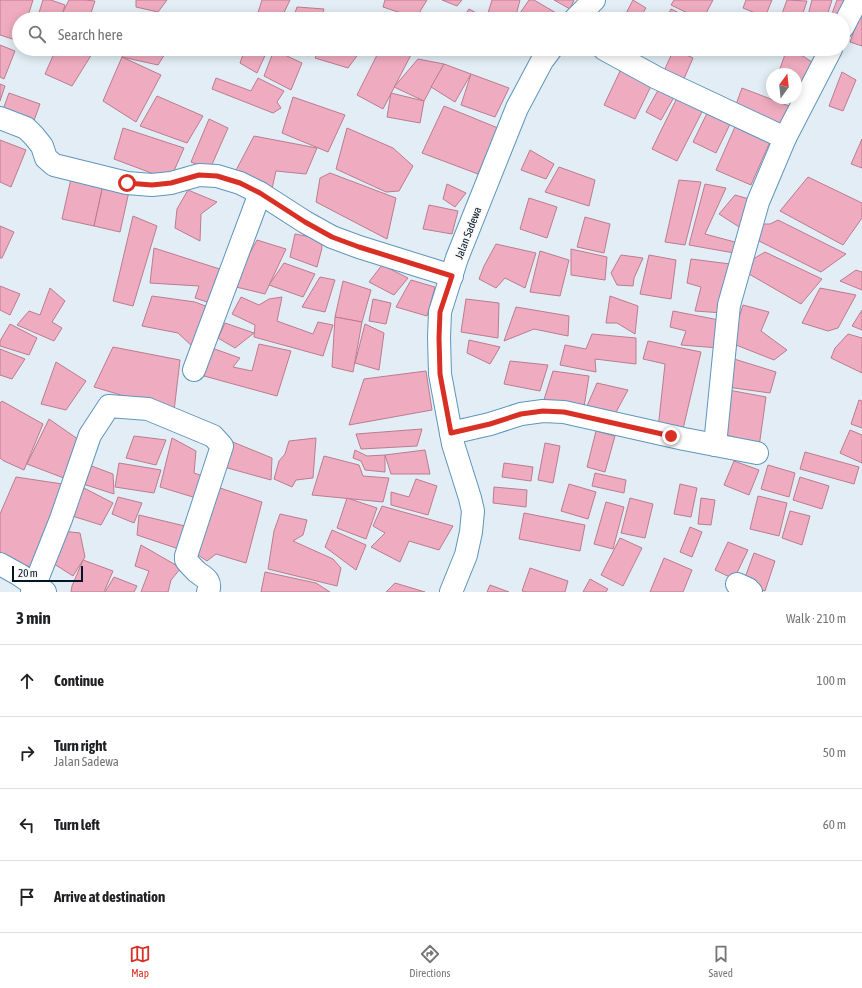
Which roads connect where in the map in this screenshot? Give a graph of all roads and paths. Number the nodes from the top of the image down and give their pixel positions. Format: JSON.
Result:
{"nodes":[{"id":1,"x":594,"y":0,"type":"edge"},
{"id":2,"x":857,"y":0,"type":"edge"},
{"id":3,"x":582,"y":12,"type":"edge"},
{"id":4,"x":850,"y":14,"type":"edge"},
{"id":5,"x":546,"y":56,"type":"edge"},
{"id":6,"x":617,"y":56,"type":"edge"},
{"id":7,"x":827,"y":56,"type":"edge"},
{"id":8,"x":0,"y":118,"type":"edge"},
{"id":9,"x":785,"y":138,"type":"junction"},
{"id":10,"x":260,"y":193,"type":"junction"},
{"id":11,"x":452,"y":276,"type":"junction"},
{"id":12,"x":194,"y":370,"type":"dead end"},
{"id":13,"x":471,"y":428,"type":"junction"},
{"id":14,"x":716,"y":445,"type":"junction"},
{"id":15,"x":757,"y":453,"type":"dead end"},
{"id":16,"x":0,"y":564,"type":"edge"},
{"id":17,"x":37,"y":590,"type":"edge"},
{"id":18,"x":208,"y":592,"type":"edge"},
{"id":19,"x":451,"y":592,"type":"edge"}],
"edges":[{"from":1,"to":3,"type":"street"},
{"from":2,"to":4,"type":"street"},
{"from":5,"to":11,"type":"street","name":"Jalan Sadewa"},
{"from":6,"to":9,"type":"street"},
{"from":7,"to":9,"type":"street"},
{"from":8,"to":10,"type":"street"},
{"from":9,"to":14,"type":"street"},
{"from":10,"to":11,"type":"street"},
{"from":10,"to":12,"type":"street"},
{"from":11,"to":13,"type":"street","name":"Jalan Sadewa"},
{"from":13,"to":14,"type":"street"},
{"from":13,"to":19,"type":"street","name":"Jalan Sadewa"},
{"from":14,"to":15,"type":"street"},
{"from":16,"to":17,"type":"street"},
{"from":17,"to":18,"type":"street"}]}
